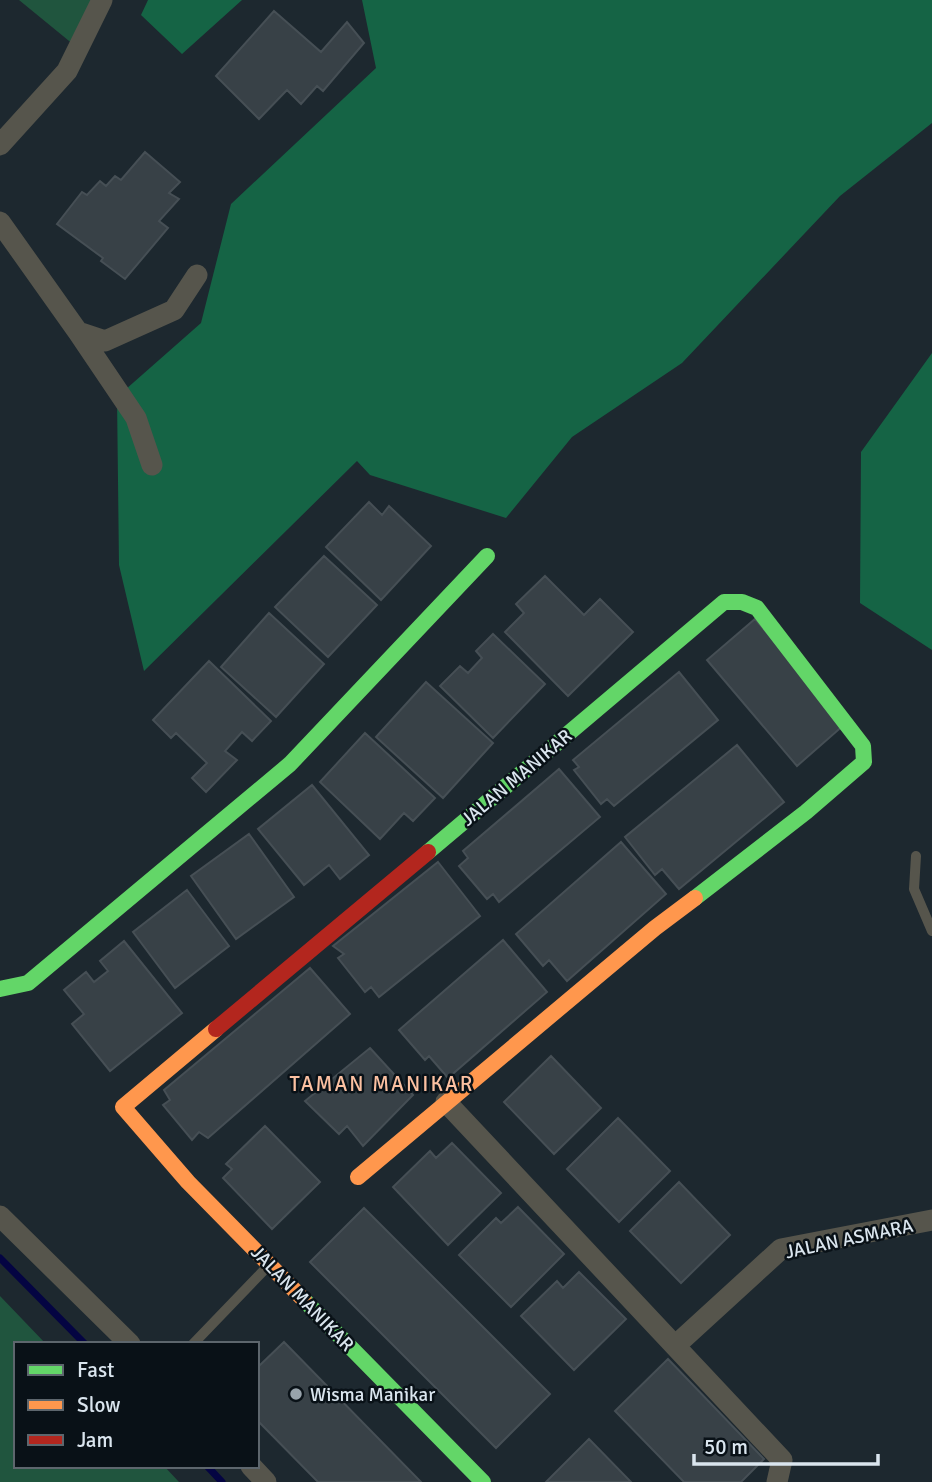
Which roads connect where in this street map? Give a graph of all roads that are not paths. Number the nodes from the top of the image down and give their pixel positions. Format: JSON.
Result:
{"nodes":[{"id":1,"x":102,"y":0,"type":"edge"},
{"id":2,"x":0,"y":145,"type":"edge"},
{"id":3,"x":0,"y":222,"type":"edge"},
{"id":4,"x":197,"y":275,"type":"dead end"},
{"id":5,"x":78,"y":332,"type":"junction"},
{"id":6,"x":152,"y":465,"type":"dead end"},
{"id":7,"x":486,"y":556,"type":"dead end"},
{"id":8,"x":916,"y":856,"type":"dead end"},
{"id":9,"x":932,"y":930,"type":"edge"},
{"id":10,"x":0,"y":989,"type":"edge"},
{"id":11,"x":446,"y":1102,"type":"junction"},
{"id":12,"x":358,"y":1177,"type":"dead end"},
{"id":13,"x":0,"y":1216,"type":"edge"},
{"id":14,"x":932,"y":1220,"type":"edge"},
{"id":15,"x":270,"y":1264,"type":"junction"},
{"id":16,"x":201,"y":1341,"type":"edge"},
{"id":17,"x":128,"y":1342,"type":"edge"},
{"id":18,"x":676,"y":1345,"type":"junction"},
{"id":19,"x":253,"y":1468,"type":"edge"},
{"id":20,"x":266,"y":1482,"type":"edge"},
{"id":21,"x":483,"y":1482,"type":"edge"},
{"id":22,"x":777,"y":1482,"type":"edge"}],
"edges":[{"from":1,"to":2,"type":"street"},
{"from":3,"to":5,"type":"street"},
{"from":4,"to":5,"type":"street"},
{"from":5,"to":6,"type":"street"},
{"from":7,"to":10,"type":"street"},
{"from":8,"to":9,"type":"lane"},
{"from":11,"to":12,"type":"street","name":"JALAN MANIKAR"},
{"from":11,"to":15,"type":"street","name":"JALAN MANIKAR"},
{"from":11,"to":18,"type":"street"},
{"from":13,"to":17,"type":"street"},
{"from":14,"to":18,"type":"street","name":"JALAN ASMARA"},
{"from":15,"to":16,"type":"lane"},
{"from":15,"to":21,"type":"street","name":"JALAN MANIKAR"},
{"from":18,"to":22,"type":"street"},
{"from":19,"to":20,"type":"street"}]}
